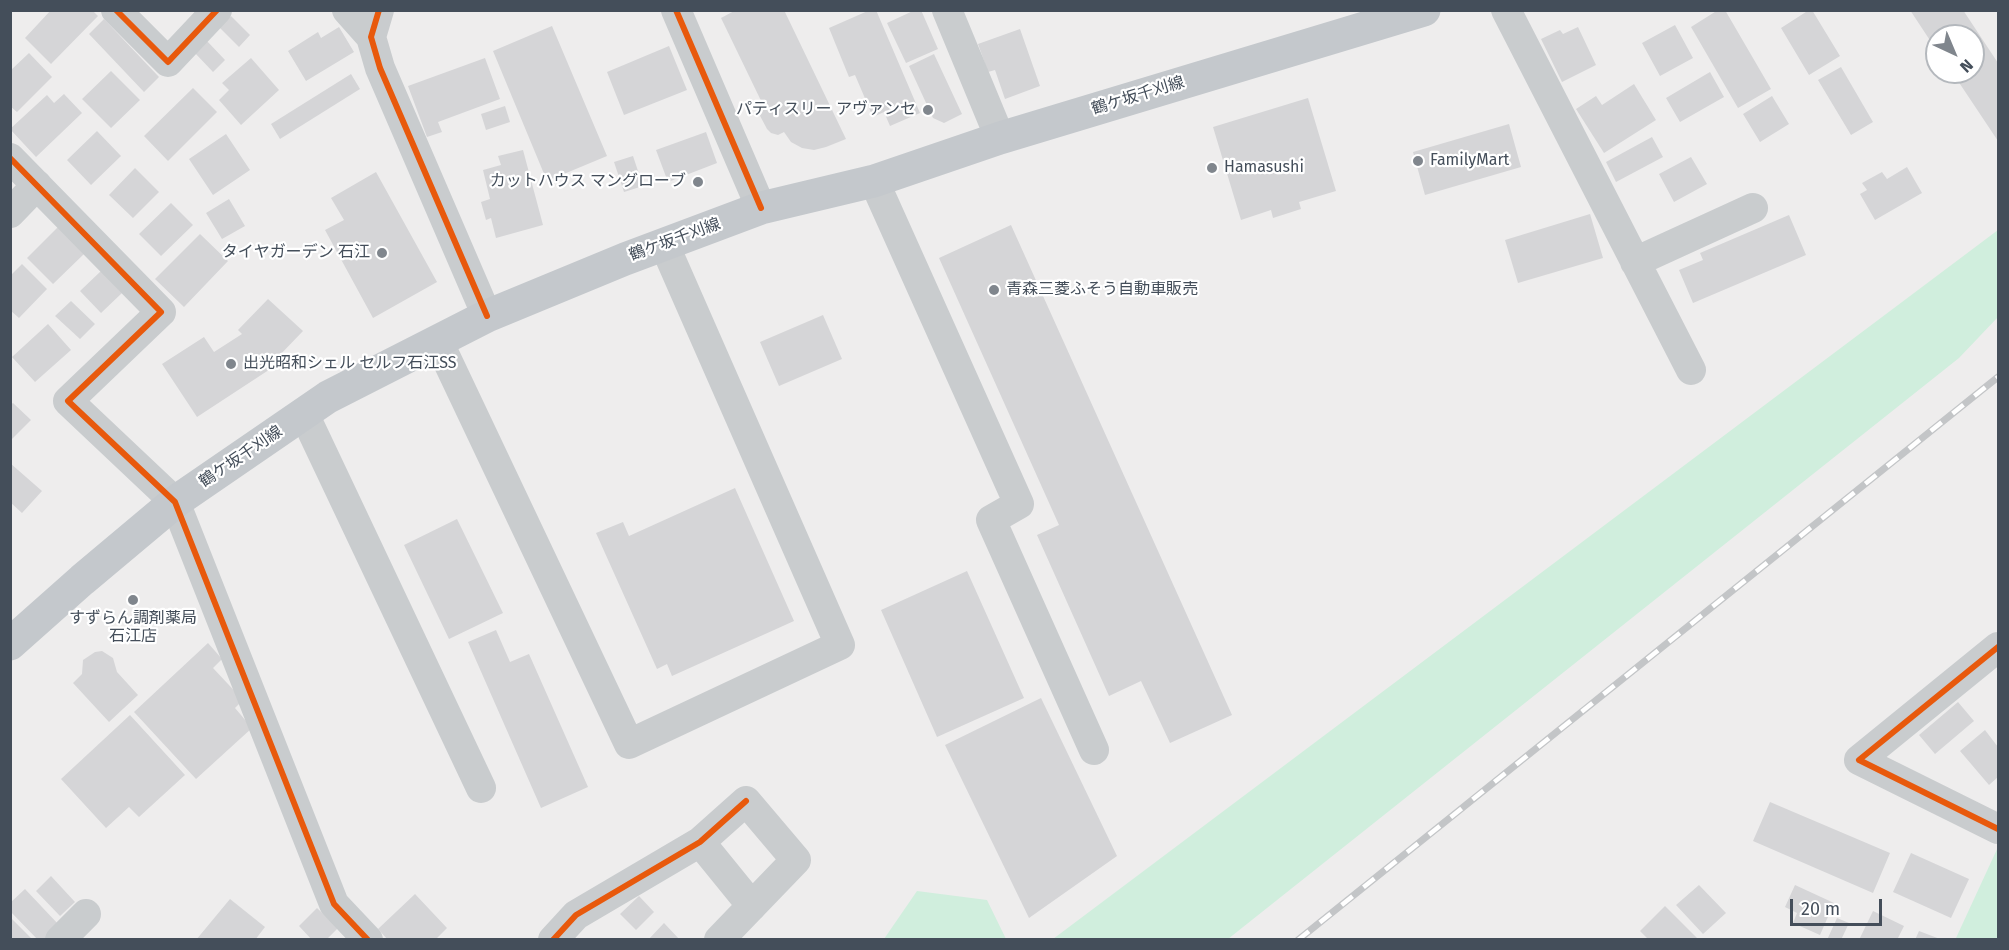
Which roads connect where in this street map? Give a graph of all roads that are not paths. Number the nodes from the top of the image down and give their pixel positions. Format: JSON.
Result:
{"nodes":[{"id":1,"x":116,"y":10,"type":"edge"},
{"id":2,"x":217,"y":10,"type":"edge"},
{"id":3,"x":347,"y":10,"type":"edge"},
{"id":4,"x":676,"y":10,"type":"edge"},
{"id":5,"x":946,"y":10,"type":"edge"},
{"id":6,"x":1424,"y":10,"type":"edge"},
{"id":7,"x":1506,"y":10,"type":"edge"},
{"id":8,"x":1360,"y":20,"type":"edge"},
{"id":9,"x":375,"y":24,"type":"edge"},
{"id":10,"x":1000,"y":138,"type":"junction"},
{"id":11,"x":10,"y":158,"type":"edge"},
{"id":12,"x":874,"y":181,"type":"junction"},
{"id":13,"x":37,"y":185,"type":"junction"},
{"id":14,"x":761,"y":208,"type":"junction"},
{"id":15,"x":1754,"y":208,"type":"dead end"},
{"id":16,"x":10,"y":213,"type":"edge"},
{"id":17,"x":664,"y":244,"type":"junction"},
{"id":18,"x":1635,"y":262,"type":"junction"},
{"id":19,"x":487,"y":315,"type":"junction"},
{"id":20,"x":438,"y":340,"type":"junction"},
{"id":21,"x":1691,"y":370,"type":"dead end"},
{"id":22,"x":304,"y":414,"type":"junction"},
{"id":23,"x":175,"y":502,"type":"junction"},
{"id":24,"x":10,"y":645,"type":"edge"},
{"id":25,"x":1998,"y":647,"type":"edge"},
{"id":26,"x":1094,"y":750,"type":"dead end"},
{"id":27,"x":481,"y":788,"type":"dead end"},
{"id":28,"x":1998,"y":829,"type":"edge"},
{"id":29,"x":700,"y":842,"type":"junction"},
{"id":30,"x":752,"y":906,"type":"junction"},
{"id":31,"x":86,"y":914,"type":"dead end"},
{"id":32,"x":60,"y":939,"type":"edge"},
{"id":33,"x":368,"y":939,"type":"edge"},
{"id":34,"x":553,"y":939,"type":"edge"},
{"id":35,"x":719,"y":939,"type":"edge"}],
"edges":[{"from":1,"to":2,"type":"street"},
{"from":3,"to":9,"type":"street"},
{"from":4,"to":14,"type":"street"},
{"from":5,"to":10,"type":"street"},
{"from":6,"to":8,"type":"main road","name":"鶴ケ坂千刈線"},
{"from":7,"to":18,"type":"street"},
{"from":8,"to":10,"type":"main road","name":"鶴ケ坂千刈線"},
{"from":9,"to":19,"type":"street"},
{"from":10,"to":12,"type":"main road","name":"鶴ケ坂千刈線"},
{"from":11,"to":13,"type":"street"},
{"from":12,"to":14,"type":"main road","name":"鶴ケ坂千刈線"},
{"from":12,"to":26,"type":"street"},
{"from":13,"to":16,"type":"street"},
{"from":13,"to":23,"type":"street"},
{"from":14,"to":17,"type":"main road","name":"鶴ケ坂千刈線"},
{"from":15,"to":18,"type":"street"},
{"from":17,"to":19,"type":"main road","name":"鶴ケ坂千刈線"},
{"from":17,"to":20,"type":"street"},
{"from":18,"to":21,"type":"street"},
{"from":19,"to":20,"type":"main road","name":"鶴ケ坂千刈線"},
{"from":20,"to":22,"type":"main road","name":"鶴ケ坂千刈線"},
{"from":22,"to":23,"type":"main road","name":"鶴ケ坂千刈線"},
{"from":22,"to":27,"type":"street"},
{"from":23,"to":24,"type":"main road","name":"鶴ケ坂千刈線"},
{"from":23,"to":33,"type":"street"},
{"from":25,"to":28,"type":"street"},
{"from":29,"to":30,"type":"street"},
{"from":29,"to":30,"type":"street"},
{"from":29,"to":34,"type":"street"},
{"from":30,"to":35,"type":"street"},
{"from":31,"to":32,"type":"street"}]}
